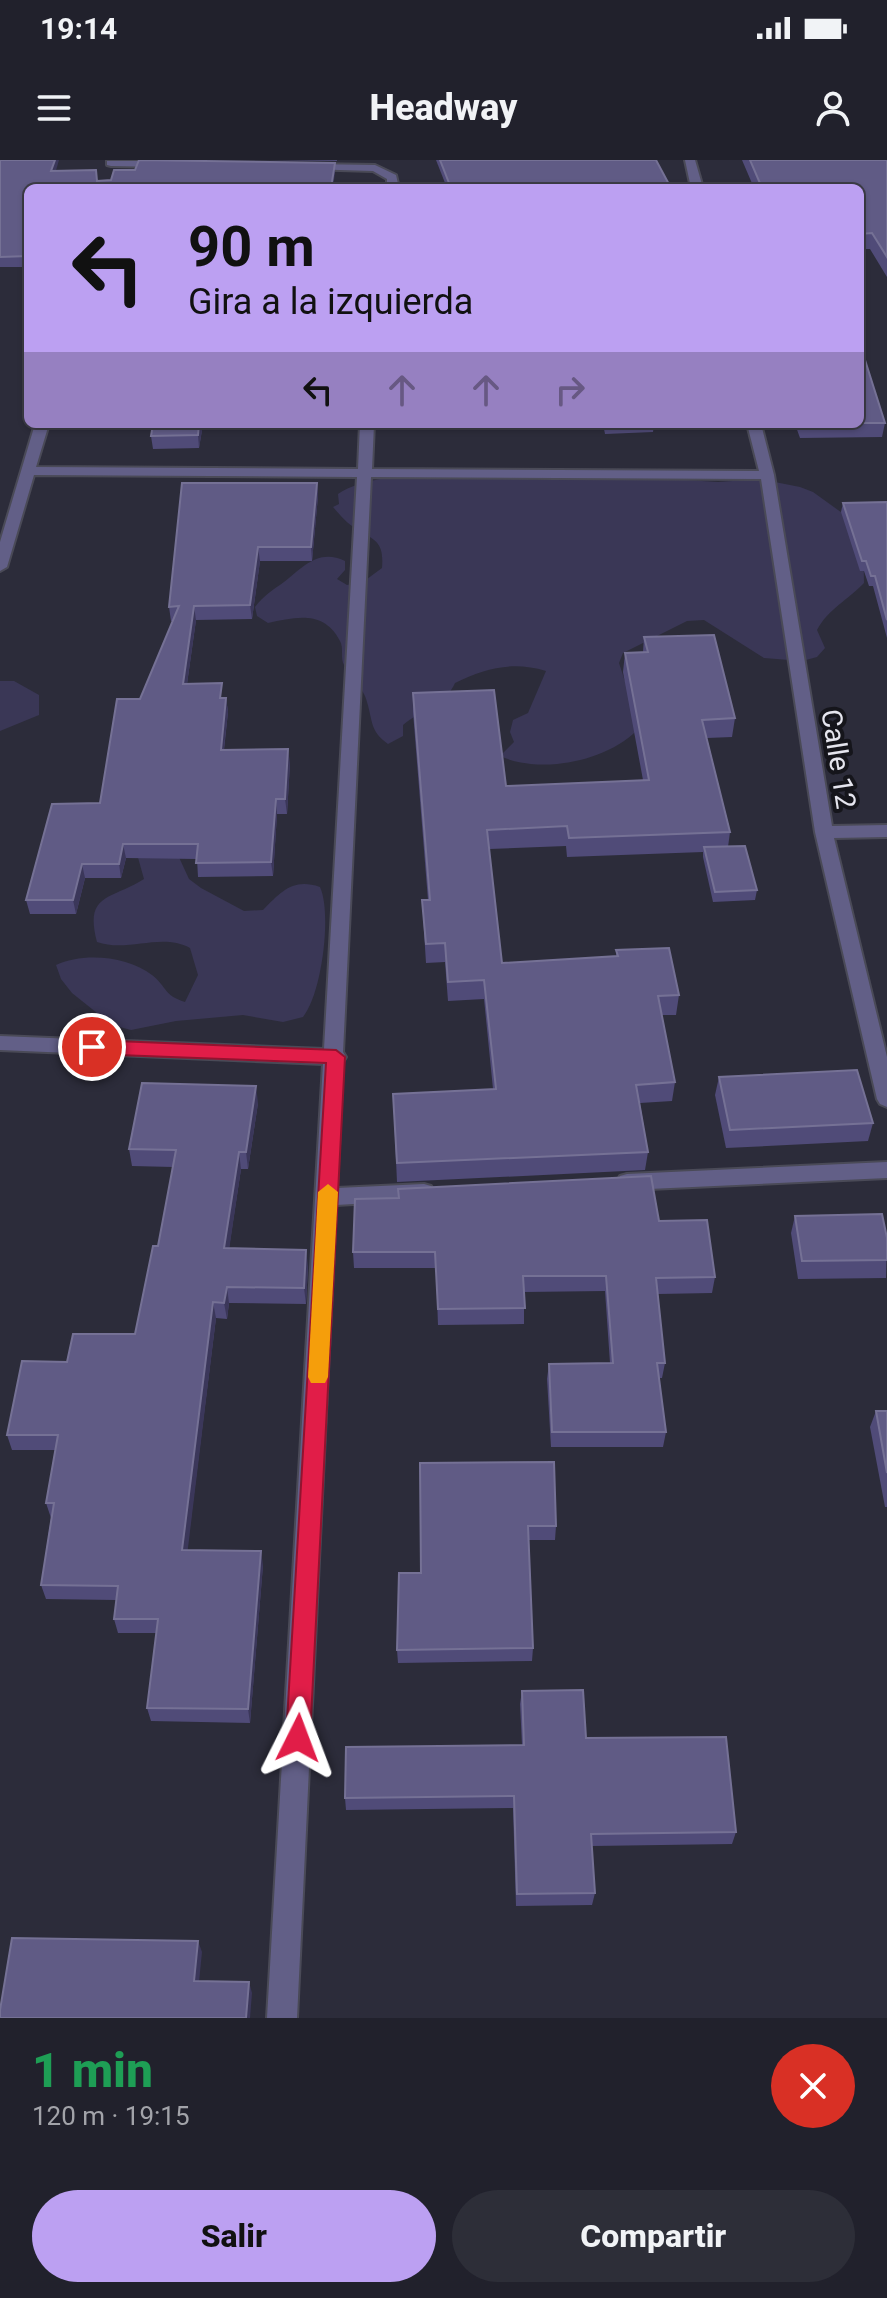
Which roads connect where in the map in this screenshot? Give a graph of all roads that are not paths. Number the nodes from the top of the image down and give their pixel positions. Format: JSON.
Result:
{"nodes":[{"id":1,"x":690,"y":160,"type":"edge"},
{"id":2,"x":173,"y":164,"type":"edge"},
{"id":3,"x":110,"y":166,"type":"edge"},
{"id":4,"x":297,"y":166,"type":"edge"},
{"id":5,"x":393,"y":184,"type":"edge"},
{"id":6,"x":696,"y":184,"type":"edge"},
{"id":7,"x":41,"y":428,"type":"edge"},
{"id":8,"x":367,"y":428,"type":"edge"},
{"id":9,"x":755,"y":428,"type":"edge"},
{"id":10,"x":29,"y":471,"type":"junction"},
{"id":11,"x":362,"y":472,"type":"junction"},
{"id":12,"x":767,"y":475,"type":"junction"},
{"id":13,"x":0,"y":567,"type":"edge"},
{"id":14,"x":887,"y":831,"type":"edge"},
{"id":15,"x":824,"y":832,"type":"junction"},
{"id":16,"x":0,"y":1043,"type":"edge"},
{"id":17,"x":336,"y":1057,"type":"junction"},
{"id":18,"x":887,"y":1099,"type":"edge"},
{"id":19,"x":887,"y":1170,"type":"edge"},
{"id":20,"x":599,"y":1184,"type":"edge"},
{"id":21,"x":440,"y":1191,"type":"edge"},
{"id":22,"x":328,"y":1197,"type":"junction"},
{"id":23,"x":282,"y":2018,"type":"edge"}],
"edges":[{"from":1,"to":6,"type":"street"},
{"from":2,"to":3,"type":"street"},
{"from":4,"to":5,"type":"street"},
{"from":7,"to":10,"type":"street"},
{"from":8,"to":11,"type":"street"},
{"from":9,"to":12,"type":"street","name":"Calle 12"},
{"from":10,"to":11,"type":"street"},
{"from":10,"to":13,"type":"street"},
{"from":11,"to":12,"type":"street"},
{"from":11,"to":17,"type":"street"},
{"from":12,"to":15,"type":"street","name":"Calle 12"},
{"from":14,"to":15,"type":"street"},
{"from":15,"to":18,"type":"street","name":"Calle 12"},
{"from":16,"to":17,"type":"street"},
{"from":17,"to":22,"type":"street"},
{"from":19,"to":20,"type":"street"},
{"from":21,"to":22,"type":"street"},
{"from":22,"to":23,"type":"street"}]}
